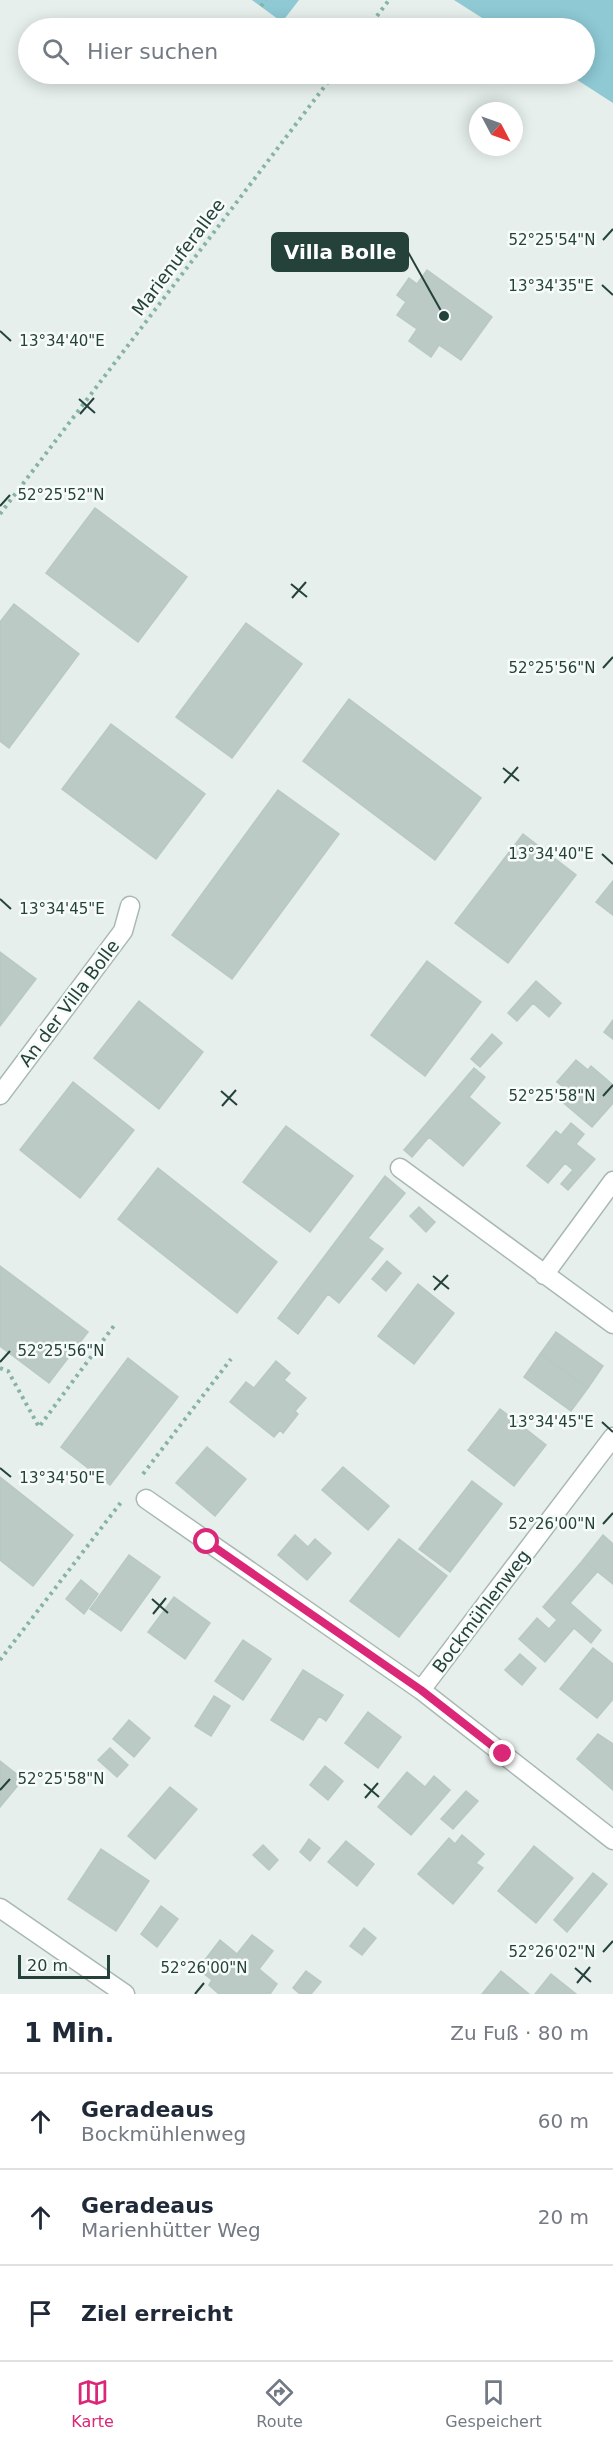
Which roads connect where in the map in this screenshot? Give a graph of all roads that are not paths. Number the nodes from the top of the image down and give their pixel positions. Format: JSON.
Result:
{"nodes":[{"id":1,"x":129,"y":906,"type":"dead end"},
{"id":2,"x":0,"y":1095,"type":"edge"},
{"id":3,"x":399,"y":1168,"type":"dead end"},
{"id":4,"x":613,"y":1181,"type":"edge"},
{"id":5,"x":544,"y":1275,"type":"junction"},
{"id":6,"x":613,"y":1324,"type":"edge"},
{"id":7,"x":613,"y":1437,"type":"edge"},
{"id":8,"x":146,"y":1500,"type":"dead end"},
{"id":9,"x":421,"y":1690,"type":"junction"},
{"id":10,"x":613,"y":1840,"type":"edge"},
{"id":11,"x":0,"y":1908,"type":"edge"},
{"id":12,"x":125,"y":1994,"type":"edge"}],
"edges":[{"from":1,"to":2,"type":"street","name":"An der Villa Bolle"},
{"from":3,"to":5,"type":"street"},
{"from":4,"to":5,"type":"street"},
{"from":5,"to":6,"type":"street"},
{"from":7,"to":9,"type":"street","name":"Bockmühlenweg"},
{"from":8,"to":9,"type":"street","name":"Bockmühlenweg"},
{"from":9,"to":10,"type":"street"},
{"from":11,"to":12,"type":"street"}]}
